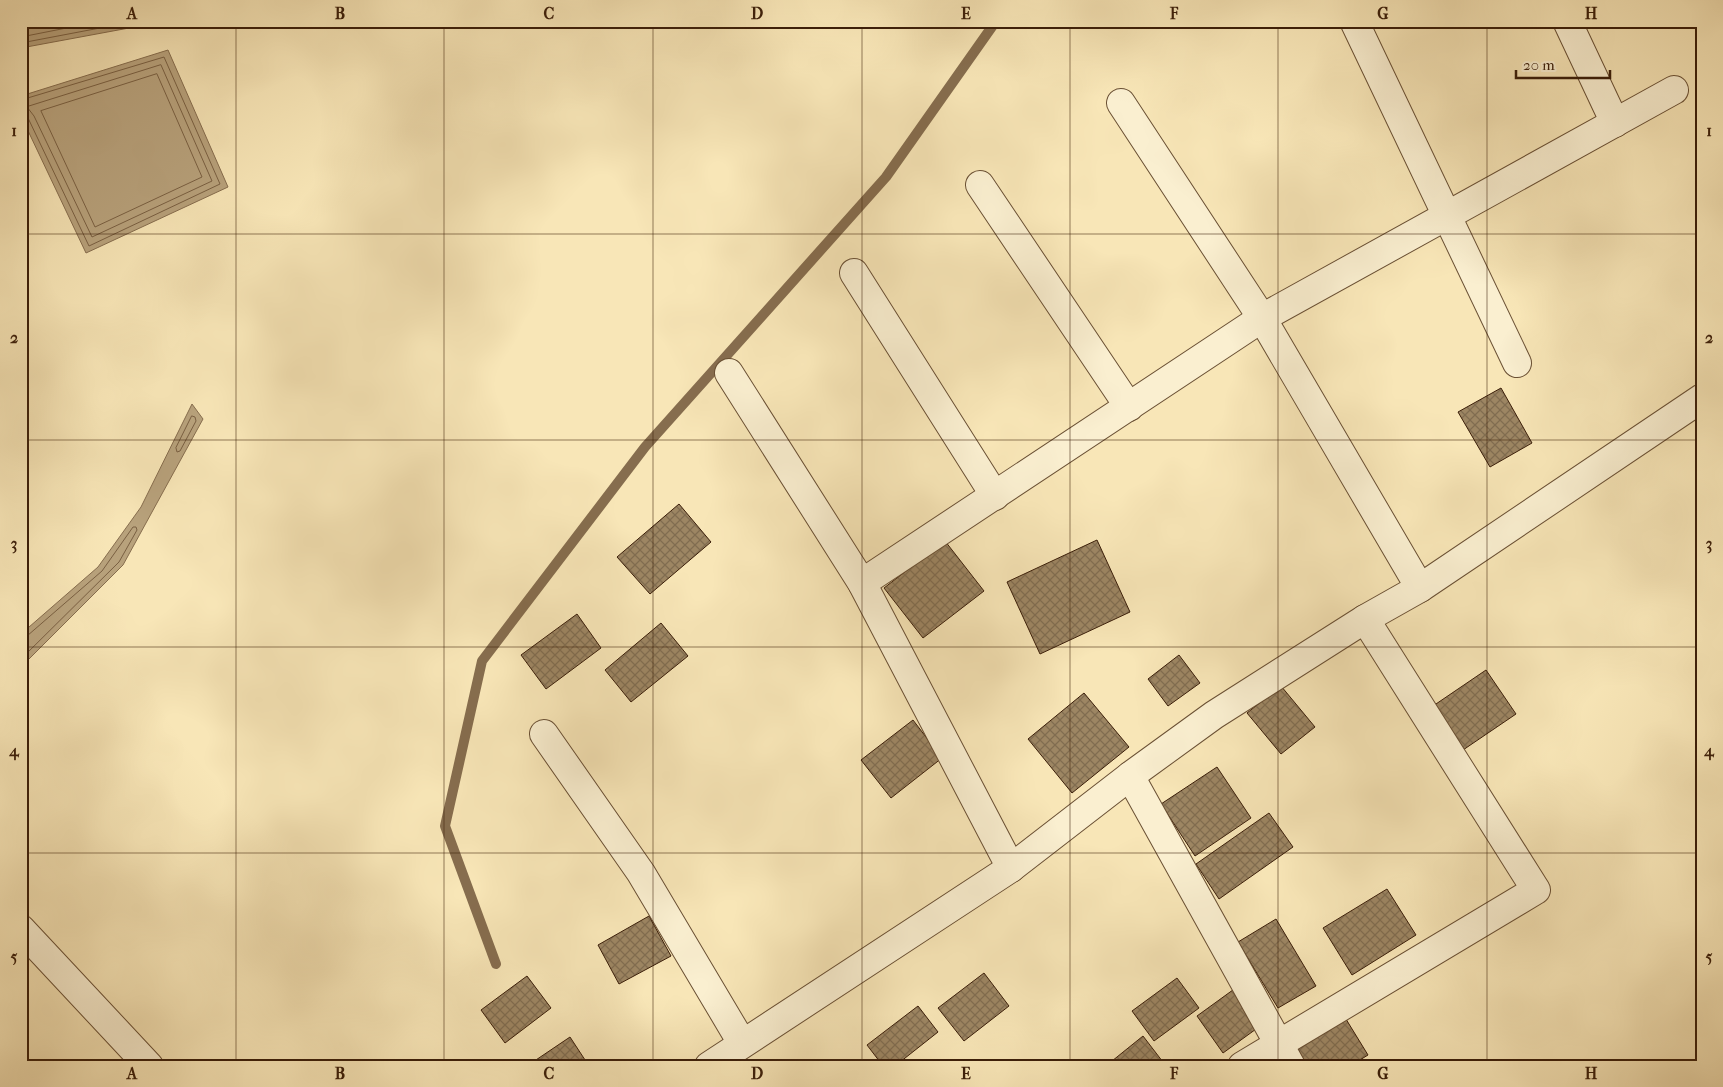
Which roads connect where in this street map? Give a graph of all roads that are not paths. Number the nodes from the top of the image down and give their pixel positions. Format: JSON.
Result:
{"nodes":[{"id":1,"x":1354,"y":21,"type":"edge"},
{"id":2,"x":1567,"y":21,"type":"edge"},
{"id":3,"x":1674,"y":90,"type":"dead end"},
{"id":4,"x":1121,"y":103,"type":"dead end"},
{"id":5,"x":1615,"y":123,"type":"junction"},
{"id":6,"x":980,"y":186,"type":"dead end"},
{"id":7,"x":1446,"y":217,"type":"junction"},
{"id":8,"x":854,"y":273,"type":"dead end"},
{"id":9,"x":1262,"y":318,"type":"junction"},
{"id":10,"x":1517,"y":363,"type":"dead end"},
{"id":11,"x":729,"y":373,"type":"dead end"},
{"id":12,"x":1702,"y":398,"type":"edge"},
{"id":13,"x":1129,"y":406,"type":"junction"},
{"id":14,"x":995,"y":496,"type":"junction"},
{"id":15,"x":862,"y":583,"type":"junction"},
{"id":16,"x":1420,"y":588,"type":"junction"},
{"id":17,"x":1365,"y":619,"type":"junction"},
{"id":18,"x":544,"y":734,"type":"dead end"},
{"id":19,"x":1130,"y":776,"type":"junction"},
{"id":20,"x":1011,"y":868,"type":"junction"},
{"id":21,"x":21,"y":929,"type":"edge"},
{"id":22,"x":742,"y":1043,"type":"junction"},
{"id":23,"x":1284,"y":1054,"type":"edge"},
{"id":24,"x":149,"y":1066,"type":"edge"},
{"id":25,"x":709,"y":1066,"type":"edge"},
{"id":26,"x":1242,"y":1066,"type":"edge"}],
"edges":[{"from":1,"to":7,"type":"street"},
{"from":2,"to":5,"type":"street"},
{"from":3,"to":5,"type":"street"},
{"from":4,"to":9,"type":"street"},
{"from":5,"to":7,"type":"street"},
{"from":6,"to":13,"type":"street"},
{"from":7,"to":9,"type":"street"},
{"from":7,"to":10,"type":"street"},
{"from":8,"to":14,"type":"street"},
{"from":9,"to":13,"type":"street"},
{"from":9,"to":16,"type":"street"},
{"from":11,"to":15,"type":"street"},
{"from":12,"to":16,"type":"street"},
{"from":13,"to":14,"type":"street"},
{"from":14,"to":15,"type":"street"},
{"from":15,"to":20,"type":"street"},
{"from":16,"to":17,"type":"street"},
{"from":17,"to":19,"type":"street"},
{"from":17,"to":23,"type":"street"},
{"from":18,"to":22,"type":"street"},
{"from":19,"to":20,"type":"street"},
{"from":19,"to":23,"type":"street"},
{"from":20,"to":22,"type":"street"},
{"from":21,"to":24,"type":"street"},
{"from":22,"to":25,"type":"street"},
{"from":23,"to":26,"type":"street"}]}
